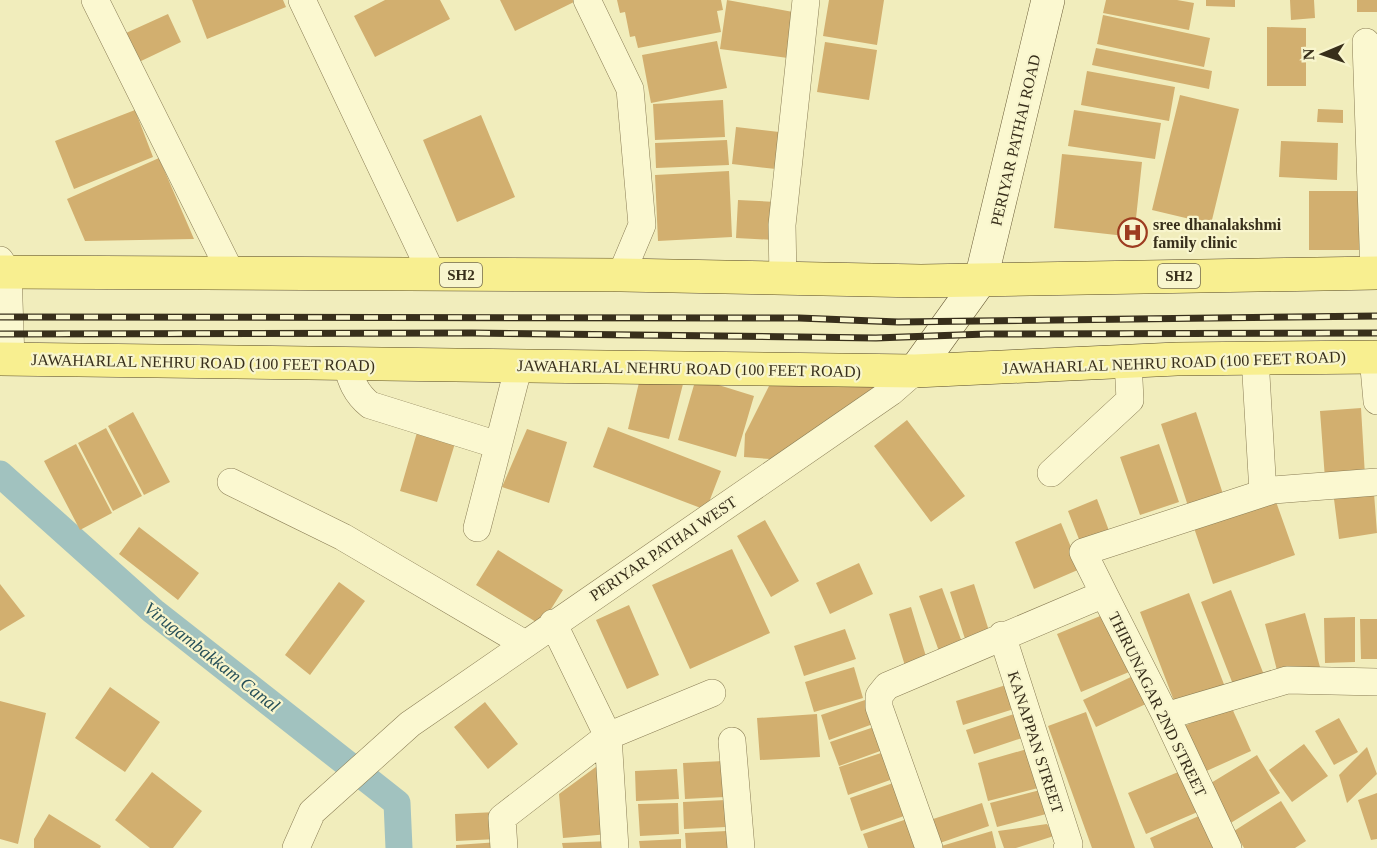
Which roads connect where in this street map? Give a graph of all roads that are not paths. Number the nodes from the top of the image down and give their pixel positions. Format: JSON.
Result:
{"nodes":[{"id":1,"x":95,"y":0,"type":"edge"},
{"id":2,"x":302,"y":0,"type":"edge"},
{"id":3,"x":587,"y":0,"type":"edge"},
{"id":4,"x":806,"y":0,"type":"edge"},
{"id":5,"x":1048,"y":0,"type":"edge"},
{"id":6,"x":1366,"y":42,"type":"dead end"},
{"id":7,"x":2,"y":268,"type":"edge"},
{"id":8,"x":231,"y":273,"type":"junction"},
{"id":9,"x":1376,"y":273,"type":"edge"},
{"id":10,"x":432,"y":274,"type":"junction"},
{"id":11,"x":621,"y":275,"type":"junction"},
{"id":12,"x":783,"y":278,"type":"junction"},
{"id":13,"x":981,"y":279,"type":"junction"},
{"id":14,"x":1375,"y":357,"type":"edge"},
{"id":15,"x":1255,"y":358,"type":"junction"},
{"id":16,"x":5,"y":359,"type":"edge"},
{"id":17,"x":1128,"y":360,"type":"junction"},
{"id":18,"x":346,"y":363,"type":"junction"},
{"id":19,"x":519,"y":365,"type":"junction"},
{"id":20,"x":915,"y":371,"type":"junction"},
{"id":21,"x":1377,"y":401,"type":"edge"},
{"id":22,"x":498,"y":445,"type":"junction"},
{"id":23,"x":1051,"y":473,"type":"dead end"},
{"id":24,"x":231,"y":482,"type":"dead end"},
{"id":25,"x":1377,"y":482,"type":"edge"},
{"id":26,"x":1263,"y":493,"type":"junction"},
{"id":27,"x":477,"y":528,"type":"dead end"},
{"id":28,"x":1104,"y":594,"type":"junction"},
{"id":29,"x":553,"y":623,"type":"junction"},
{"id":30,"x":1002,"y":636,"type":"junction"},
{"id":31,"x":525,"y":644,"type":"junction"},
{"id":32,"x":1377,"y":682,"type":"edge"},
{"id":33,"x":712,"y":693,"type":"dead end"},
{"id":34,"x":1166,"y":716,"type":"junction"},
{"id":35,"x":608,"y":736,"type":"junction"},
{"id":36,"x":732,"y":741,"type":"dead end"},
{"id":37,"x":1064,"y":847,"type":"edge"},
{"id":38,"x":296,"y":848,"type":"edge"},
{"id":39,"x":504,"y":848,"type":"edge"},
{"id":40,"x":615,"y":848,"type":"edge"},
{"id":41,"x":741,"y":848,"type":"edge"},
{"id":42,"x":929,"y":848,"type":"edge"},
{"id":43,"x":1228,"y":848,"type":"edge"}],
"edges":[{"from":1,"to":8,"type":"street"},
{"from":2,"to":10,"type":"street"},
{"from":3,"to":11,"type":"street"},
{"from":4,"to":12,"type":"street"},
{"from":5,"to":13,"type":"street","name":"PERIYAR PATHAI ROAD"},
{"from":6,"to":9,"type":"street"},
{"from":7,"to":8,"type":"main road","number":"SH2"},
{"from":7,"to":16,"type":"street"},
{"from":8,"to":10,"type":"main road","number":"SH2"},
{"from":9,"to":13,"type":"main road","number":"SH2"},
{"from":10,"to":11,"type":"main road","number":"SH2"},
{"from":11,"to":12,"type":"main road","number":"SH2"},
{"from":12,"to":13,"type":"main road","number":"SH2"},
{"from":13,"to":20,"type":"street"},
{"from":14,"to":15,"type":"main road","name":"JAWAHARLAL NEHRU ROAD (100 FEET ROAD)"},
{"from":14,"to":21,"type":"street"},
{"from":15,"to":17,"type":"main road","name":"JAWAHARLAL NEHRU ROAD (100 FEET ROAD)"},
{"from":15,"to":26,"type":"street"},
{"from":16,"to":18,"type":"main road","name":"JAWAHARLAL NEHRU ROAD (100 FEET ROAD)"},
{"from":17,"to":20,"type":"main road","name":"JAWAHARLAL NEHRU ROAD (100 FEET ROAD)"},
{"from":17,"to":23,"type":"street"},
{"from":18,"to":19,"type":"main road","name":"JAWAHARLAL NEHRU ROAD (100 FEET ROAD)"},
{"from":18,"to":22,"type":"street"},
{"from":19,"to":20,"type":"main road","name":"JAWAHARLAL NEHRU ROAD (100 FEET ROAD)"},
{"from":19,"to":22,"type":"street"},
{"from":20,"to":29,"type":"street","name":"PERIYAR PATHAI WEST"},
{"from":22,"to":27,"type":"street"},
{"from":24,"to":31,"type":"street"},
{"from":25,"to":26,"type":"street"},
{"from":26,"to":28,"type":"street"},
{"from":28,"to":30,"type":"street","name":"THIRUNAGAR 2ND STREET"},
{"from":28,"to":34,"type":"street","name":"THIRUNAGAR 2ND STREET"},
{"from":29,"to":31,"type":"street","name":"PERIYAR PATHAI WEST"},
{"from":29,"to":35,"type":"street"},
{"from":30,"to":37,"type":"street","name":"KANAPPAN STREET"},
{"from":30,"to":42,"type":"street","name":"THIRUNAGAR 2ND STREET"},
{"from":31,"to":38,"type":"street","name":"PERIYAR PATHAI WEST"},
{"from":32,"to":34,"type":"street"},
{"from":33,"to":35,"type":"street"},
{"from":34,"to":43,"type":"street","name":"THIRUNAGAR 2ND STREET"},
{"from":35,"to":39,"type":"street"},
{"from":35,"to":40,"type":"street"},
{"from":36,"to":41,"type":"street"}]}
